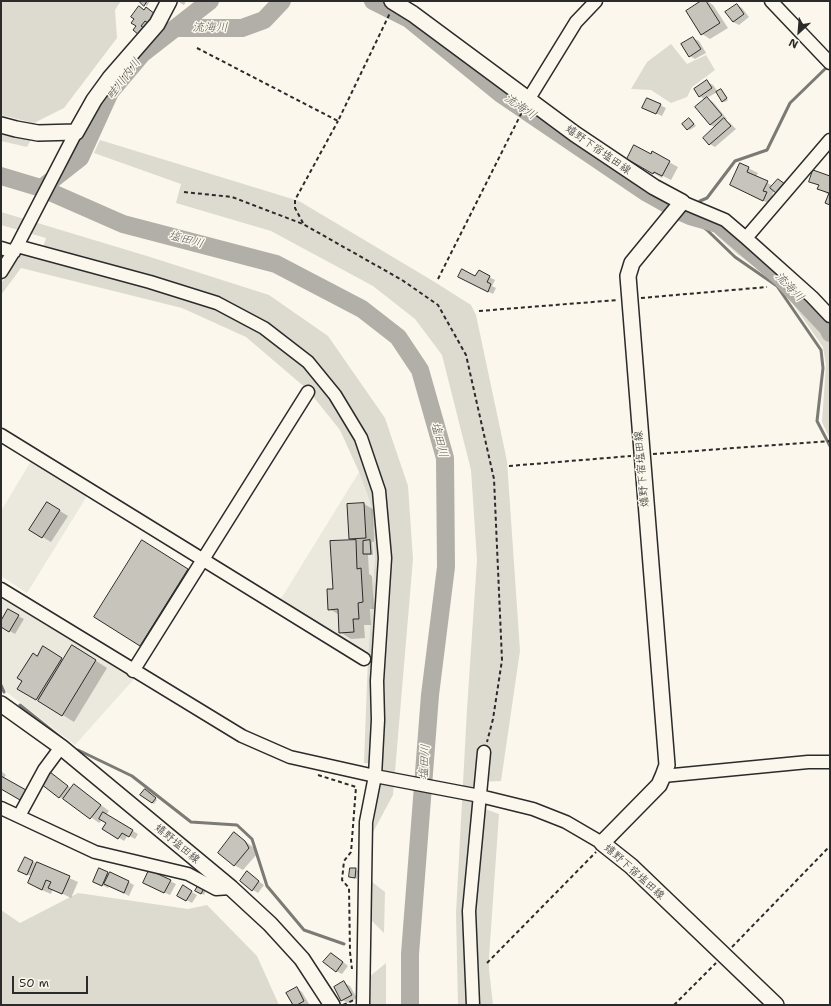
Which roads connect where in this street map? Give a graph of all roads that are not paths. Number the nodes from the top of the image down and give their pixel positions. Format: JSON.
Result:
{"nodes":[{"id":1,"x":169,"y":1,"type":"edge"},
{"id":2,"x":392,"y":1,"type":"edge"},
{"id":3,"x":596,"y":1,"type":"edge"},
{"id":4,"x":770,"y":1,"type":"edge"},
{"id":5,"x":830,"y":63,"type":"edge"},
{"id":6,"x":528,"y":100,"type":"junction"},
{"id":7,"x":1,"y":125,"type":"edge"},
{"id":8,"x":76,"y":132,"type":"junction"},
{"id":9,"x":830,"y":140,"type":"edge"},
{"id":10,"x":682,"y":202,"type":"junction"},
{"id":11,"x":746,"y":238,"type":"junction"},
{"id":12,"x":17,"y":246,"type":"junction"},
{"id":13,"x":1,"y":248,"type":"edge"},
{"id":14,"x":1,"y":272,"type":"edge"},
{"id":15,"x":830,"y":316,"type":"edge"},
{"id":16,"x":308,"y":392,"type":"dead end"},
{"id":17,"x":1,"y":435,"type":"edge"},
{"id":18,"x":203,"y":560,"type":"junction"},
{"id":19,"x":1,"y":589,"type":"edge"},
{"id":20,"x":364,"y":659,"type":"dead end"},
{"id":21,"x":133,"y":671,"type":"junction"},
{"id":22,"x":1,"y":704,"type":"edge"},
{"id":23,"x":60,"y":747,"type":"junction"},
{"id":24,"x":484,"y":752,"type":"road end"},
{"id":25,"x":830,"y":762,"type":"edge"},
{"id":26,"x":375,"y":776,"type":"junction"},
{"id":27,"x":663,"y":776,"type":"junction"},
{"id":28,"x":480,"y":796,"type":"junction"},
{"id":29,"x":1,"y":808,"type":"edge"},
{"id":30,"x":19,"y":816,"type":"junction"},
{"id":31,"x":602,"y":842,"type":"junction"},
{"id":32,"x":231,"y":888,"type":"junction"},
{"id":33,"x":359,"y":1002,"type":"edge"},
{"id":34,"x":332,"y":1005,"type":"edge"},
{"id":35,"x":473,"y":1005,"type":"edge"},
{"id":36,"x":776,"y":1005,"type":"edge"}],
"edges":[{"from":1,"to":8,"type":"main road"},
{"from":2,"to":6,"type":"main road","name":"嬉野下宿塩田線"},
{"from":3,"to":6,"type":"street"},
{"from":4,"to":5,"type":"street"},
{"from":6,"to":10,"type":"main road","name":"嬉野下宿塩田線"},
{"from":7,"to":8,"type":"main road"},
{"from":8,"to":12,"type":"street"},
{"from":9,"to":11,"type":"street"},
{"from":10,"to":11,"type":"street"},
{"from":10,"to":27,"type":"main road","name":"嬉野下宿塩田線"},
{"from":11,"to":15,"type":"street"},
{"from":12,"to":13,"type":"street"},
{"from":12,"to":14,"type":"street"},
{"from":12,"to":26,"type":"street"},
{"from":16,"to":18,"type":"street"},
{"from":17,"to":18,"type":"street"},
{"from":18,"to":20,"type":"street"},
{"from":18,"to":21,"type":"street"},
{"from":19,"to":21,"type":"street"},
{"from":21,"to":26,"type":"street"},
{"from":22,"to":23,"type":"main road","name":"嬉野塩田線"},
{"from":23,"to":30,"type":"street"},
{"from":23,"to":32,"type":"main road","name":"嬉野塩田線"},
{"from":24,"to":28,"type":"street"},
{"from":25,"to":27,"type":"street"},
{"from":26,"to":28,"type":"street"},
{"from":26,"to":33,"type":"street"},
{"from":27,"to":31,"type":"main road","name":"嬉野下宿塩田線"},
{"from":28,"to":31,"type":"street"},
{"from":28,"to":35,"type":"street"},
{"from":29,"to":30,"type":"street"},
{"from":30,"to":32,"type":"street"},
{"from":31,"to":36,"type":"main road","name":"嬉野下宿塩田線"},
{"from":32,"to":34,"type":"main road","name":"嬉野塩田線"}]}
